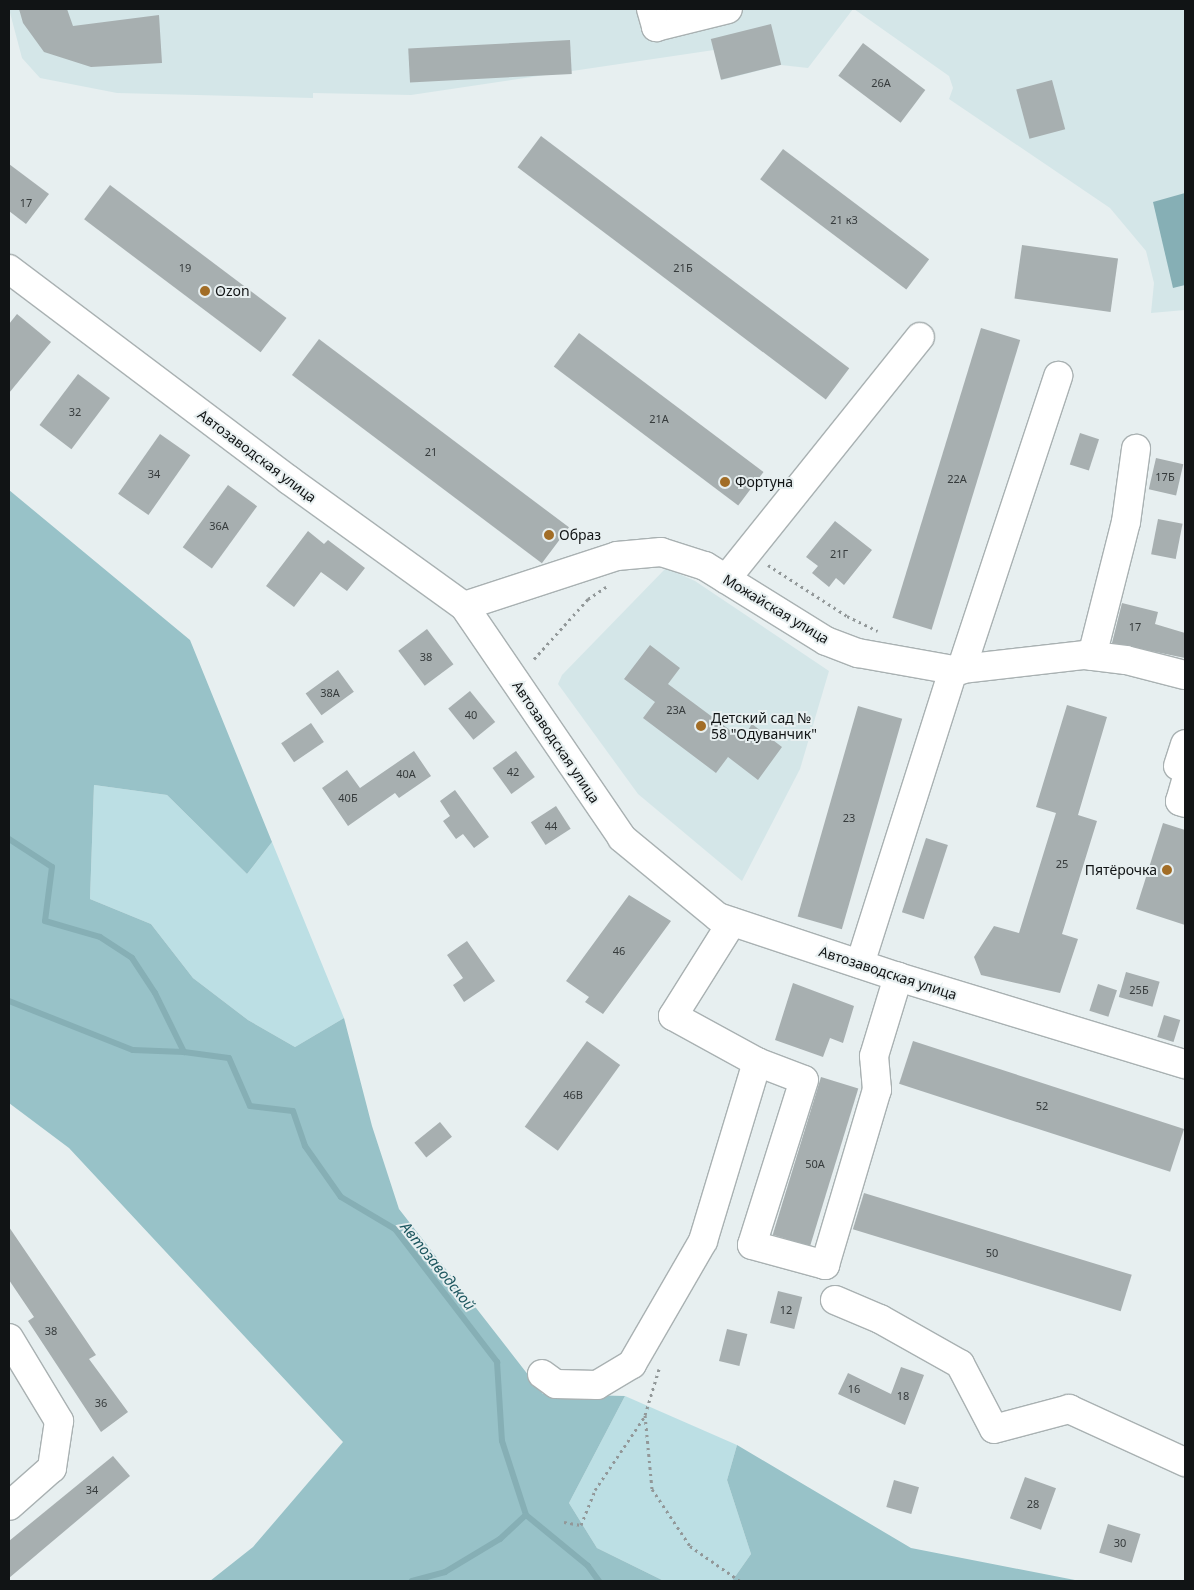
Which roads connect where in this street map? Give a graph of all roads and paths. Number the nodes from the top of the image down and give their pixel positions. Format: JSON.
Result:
{"nodes":[{"id":1,"x":651,"y":9,"type":"edge"},
{"id":2,"x":728,"y":9,"type":"edge"},
{"id":3,"x":9,"y":270,"type":"edge"},
{"id":4,"x":920,"y":337,"type":"dead end"},
{"id":5,"x":1058,"y":376,"type":"dead end"},
{"id":6,"x":1136,"y":449,"type":"dead end"},
{"id":7,"x":747,"y":552,"type":"junction"},
{"id":8,"x":726,"y":579,"type":"junction"},
{"id":9,"x":612,"y":582,"type":"dead end"},
{"id":10,"x":464,"y":606,"type":"junction"},
{"id":11,"x":888,"y":635,"type":"dead end"},
{"id":12,"x":1092,"y":656,"type":"junction"},
{"id":13,"x":534,"y":658,"type":"dead end"},
{"id":14,"x":957,"y":670,"type":"junction"},
{"id":15,"x":1185,"y":675,"type":"edge"},
{"id":16,"x":1183,"y":765,"type":"edge"},
{"id":17,"x":1185,"y":803,"type":"edge"},
{"id":18,"x":732,"y":922,"type":"junction"},
{"id":19,"x":860,"y":964,"type":"junction"},
{"id":20,"x":898,"y":977,"type":"junction"},
{"id":21,"x":757,"y":1062,"type":"junction"},
{"id":22,"x":1185,"y":1064,"type":"edge"},
{"id":23,"x":835,"y":1300,"type":"dead end"},
{"id":24,"x":9,"y":1338,"type":"edge"},
{"id":25,"x":661,"y":1361,"type":"dead end"},
{"id":26,"x":542,"y":1374,"type":"dead end"},
{"id":27,"x":645,"y":1416,"type":"junction"},
{"id":28,"x":1185,"y":1462,"type":"edge"},
{"id":29,"x":9,"y":1506,"type":"edge"},
{"id":30,"x":564,"y":1522,"type":"dead end"},
{"id":31,"x":740,"y":1581,"type":"edge"}],
"edges":[{"from":1,"to":2,"type":"street"},
{"from":3,"to":10,"type":"street","name":"Автозаводская улица"},
{"from":4,"to":7,"type":"street"},
{"from":5,"to":14,"type":"street"},
{"from":6,"to":12,"type":"street"},
{"from":7,"to":8,"type":"street"},
{"from":7,"to":11,"type":"path"},
{"from":8,"to":10,"type":"street","name":"Можайская улица"},
{"from":8,"to":14,"type":"street","name":"Можайская улица"},
{"from":9,"to":13,"type":"path"},
{"from":10,"to":18,"type":"street","name":"Автозаводская улица"},
{"from":12,"to":14,"type":"street","name":"Можайская улица"},
{"from":12,"to":15,"type":"street","name":"Можайская улица"},
{"from":14,"to":19,"type":"street"},
{"from":16,"to":17,"type":"street"},
{"from":18,"to":19,"type":"street","name":"Автозаводская улица"},
{"from":18,"to":21,"type":"street"},
{"from":19,"to":20,"type":"street","name":"Автозаводская улица"},
{"from":20,"to":21,"type":"street"},
{"from":20,"to":22,"type":"street","name":"Автозаводская улица"},
{"from":21,"to":26,"type":"street"},
{"from":23,"to":28,"type":"street"},
{"from":24,"to":29,"type":"street"},
{"from":25,"to":27,"type":"path"},
{"from":27,"to":30,"type":"path"},
{"from":27,"to":31,"type":"path"}]}
